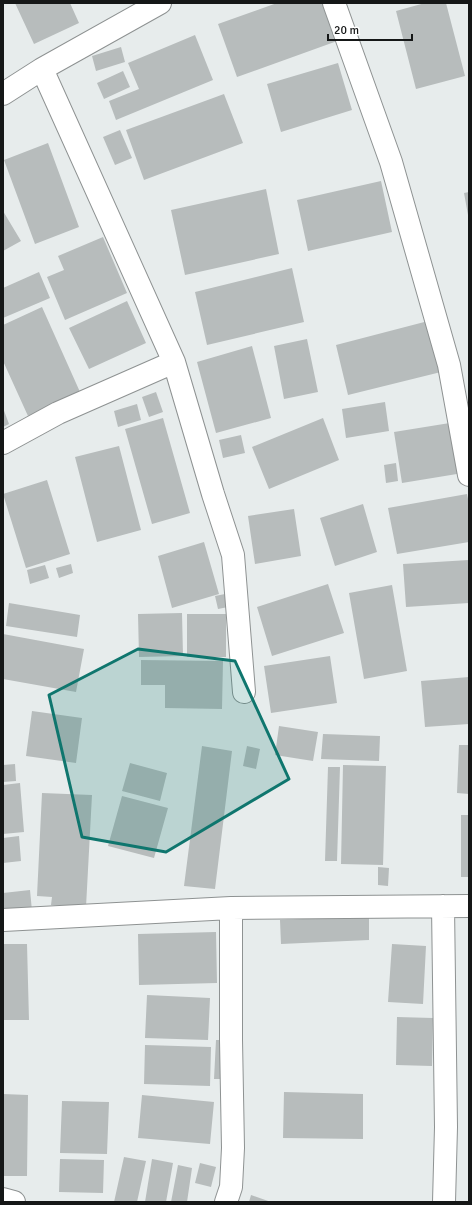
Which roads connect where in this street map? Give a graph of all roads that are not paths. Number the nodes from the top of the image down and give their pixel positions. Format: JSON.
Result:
{"nodes":[{"id":1,"x":160,"y":3,"type":"edge"},
{"id":2,"x":334,"y":3,"type":"edge"},
{"id":3,"x":42,"y":69,"type":"junction"},
{"id":4,"x":3,"y":94,"type":"edge"},
{"id":5,"x":174,"y":362,"type":"junction"},
{"id":6,"x":3,"y":443,"type":"edge"},
{"id":7,"x":469,"y":476,"type":"edge"},
{"id":8,"x":244,"y":692,"type":"dead end"},
{"id":9,"x":443,"y":906,"type":"junction"},
{"id":10,"x":469,"y":906,"type":"edge"},
{"id":11,"x":231,"y":908,"type":"junction"},
{"id":12,"x":3,"y":920,"type":"edge"},
{"id":13,"x":3,"y":1199,"type":"edge"},
{"id":14,"x":14,"y":1202,"type":"edge"},
{"id":15,"x":226,"y":1202,"type":"edge"},
{"id":16,"x":444,"y":1202,"type":"edge"}],
"edges":[{"from":1,"to":3,"type":"street"},
{"from":2,"to":7,"type":"street"},
{"from":3,"to":4,"type":"street"},
{"from":3,"to":5,"type":"street"},
{"from":5,"to":6,"type":"street"},
{"from":5,"to":8,"type":"street"},
{"from":9,"to":10,"type":"street"},
{"from":9,"to":11,"type":"street"},
{"from":9,"to":16,"type":"street"},
{"from":11,"to":12,"type":"street"},
{"from":11,"to":15,"type":"street"},
{"from":13,"to":14,"type":"street"}]}
